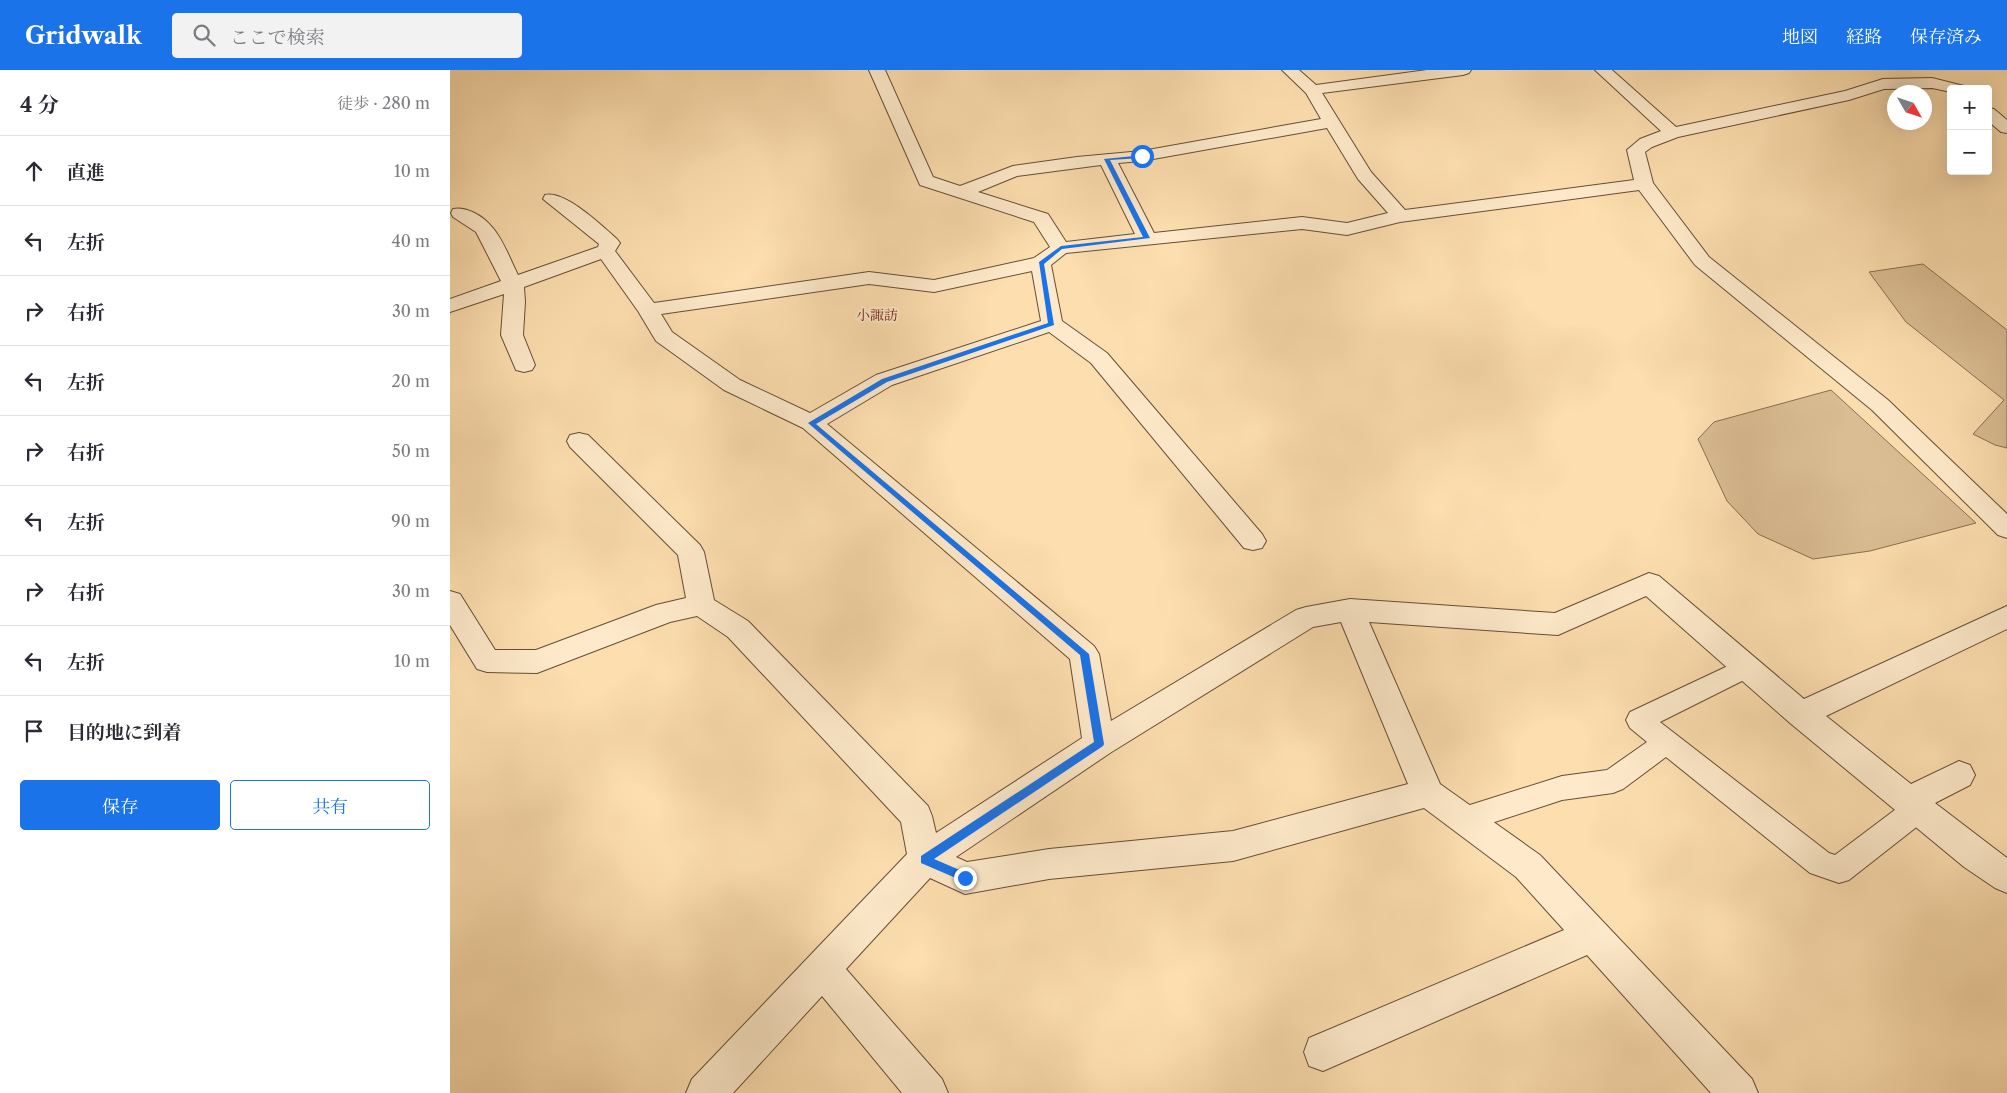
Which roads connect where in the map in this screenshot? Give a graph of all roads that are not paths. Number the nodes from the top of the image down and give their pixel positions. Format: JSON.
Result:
{"nodes":[{"id":1,"x":877,"y":70,"type":"edge"},
{"id":2,"x":1290,"y":70,"type":"edge"},
{"id":3,"x":1463,"y":70,"type":"edge"},
{"id":4,"x":1603,"y":70,"type":"edge"},
{"id":5,"x":1947,"y":86,"type":"edge"},
{"id":6,"x":1312,"y":90,"type":"junction"},
{"id":7,"x":2007,"y":107,"type":"edge"},
{"id":8,"x":1992,"y":109,"type":"edge"},
{"id":9,"x":1992,"y":116,"type":"edge"},
{"id":10,"x":1331,"y":122,"type":"junction"},
{"id":11,"x":2007,"y":128,"type":"edge"},
{"id":12,"x":1673,"y":133,"type":"junction"},
{"id":13,"x":1107,"y":159,"type":"junction"},
{"id":14,"x":1644,"y":184,"type":"junction"},
{"id":15,"x":961,"y":192,"type":"junction"},
{"id":16,"x":552,"y":199,"type":"dead end"},
{"id":17,"x":460,"y":214,"type":"dead end"},
{"id":18,"x":1400,"y":216,"type":"junction"},
{"id":19,"x":1147,"y":238,"type":"junction"},
{"id":20,"x":1061,"y":248,"type":"junction"},
{"id":21,"x":605,"y":251,"type":"junction"},
{"id":22,"x":1041,"y":263,"type":"junction"},
{"id":23,"x":513,"y":284,"type":"junction"},
{"id":24,"x":450,"y":306,"type":"edge"},
{"id":25,"x":648,"y":310,"type":"junction"},
{"id":26,"x":1052,"y":324,"type":"junction"},
{"id":27,"x":524,"y":365,"type":"dead end"},
{"id":28,"x":811,"y":423,"type":"junction"},
{"id":29,"x":579,"y":441,"type":"dead end"},
{"id":30,"x":2007,"y":529,"type":"edge"},
{"id":31,"x":1253,"y":541,"type":"dead end"},
{"id":32,"x":450,"y":601,"type":"edge"},
{"id":33,"x":701,"y":605,"type":"junction"},
{"id":34,"x":1350,"y":610,"type":"junction"},
{"id":35,"x":2007,"y":618,"type":"edge"},
{"id":36,"x":1747,"y":667,"type":"junction"},
{"id":37,"x":1801,"y":714,"type":"junction"},
{"id":38,"x":1667,"y":742,"type":"junction"},
{"id":39,"x":1099,"y":744,"type":"junction"},
{"id":40,"x":1959,"y":775,"type":"dead end"},
{"id":41,"x":1428,"y":793,"type":"junction"},
{"id":42,"x":1913,"y":805,"type":"junction"},
{"id":43,"x":1464,"y":819,"type":"junction"},
{"id":44,"x":925,"y":859,"type":"junction"},
{"id":45,"x":2007,"y":877,"type":"edge"},
{"id":46,"x":1592,"y":935,"type":"junction"},
{"id":47,"x":822,"y":968,"type":"junction"},
{"id":48,"x":1324,"y":1052,"type":"dead end"},
{"id":49,"x":706,"y":1093,"type":"edge"},
{"id":50,"x":928,"y":1093,"type":"edge"},
{"id":51,"x":1738,"y":1093,"type":"edge"}],
"edges":[{"from":1,"to":15,"type":"street"},
{"from":2,"to":6,"type":"street"},
{"from":3,"to":6,"type":"street"},
{"from":4,"to":12,"type":"street"},
{"from":5,"to":12,"type":"street"},
{"from":6,"to":10,"type":"street"},
{"from":7,"to":8,"type":"street"},
{"from":9,"to":11,"type":"street"},
{"from":10,"to":13,"type":"street"},
{"from":10,"to":18,"type":"street"},
{"from":12,"to":14,"type":"street"},
{"from":13,"to":15,"type":"street"},
{"from":13,"to":19,"type":"street"},
{"from":14,"to":18,"type":"street"},
{"from":14,"to":30,"type":"street"},
{"from":15,"to":20,"type":"street"},
{"from":16,"to":21,"type":"street"},
{"from":17,"to":23,"type":"street"},
{"from":18,"to":19,"type":"street"},
{"from":19,"to":20,"type":"street"},
{"from":20,"to":22,"type":"street"},
{"from":21,"to":23,"type":"street"},
{"from":21,"to":25,"type":"street"},
{"from":22,"to":25,"type":"street"},
{"from":22,"to":26,"type":"street"},
{"from":23,"to":24,"type":"street"},
{"from":23,"to":27,"type":"street"},
{"from":25,"to":28,"type":"street"},
{"from":26,"to":28,"type":"street"},
{"from":26,"to":31,"type":"street"},
{"from":28,"to":39,"type":"street"},
{"from":29,"to":33,"type":"street"},
{"from":32,"to":33,"type":"street"},
{"from":33,"to":44,"type":"street"},
{"from":34,"to":36,"type":"street"},
{"from":34,"to":39,"type":"street"},
{"from":34,"to":41,"type":"street"},
{"from":35,"to":37,"type":"street"},
{"from":36,"to":37,"type":"street"},
{"from":36,"to":38,"type":"lane"},
{"from":37,"to":42,"type":"street"},
{"from":38,"to":42,"type":"lane"},
{"from":38,"to":43,"type":"lane"},
{"from":39,"to":44,"type":"street"},
{"from":40,"to":42,"type":"street"},
{"from":41,"to":43,"type":"street"},
{"from":41,"to":44,"type":"street"},
{"from":42,"to":45,"type":"street"},
{"from":43,"to":46,"type":"street"},
{"from":44,"to":47,"type":"street"},
{"from":46,"to":48,"type":"street"},
{"from":46,"to":51,"type":"street"},
{"from":47,"to":49,"type":"street"},
{"from":47,"to":50,"type":"street"}]}
